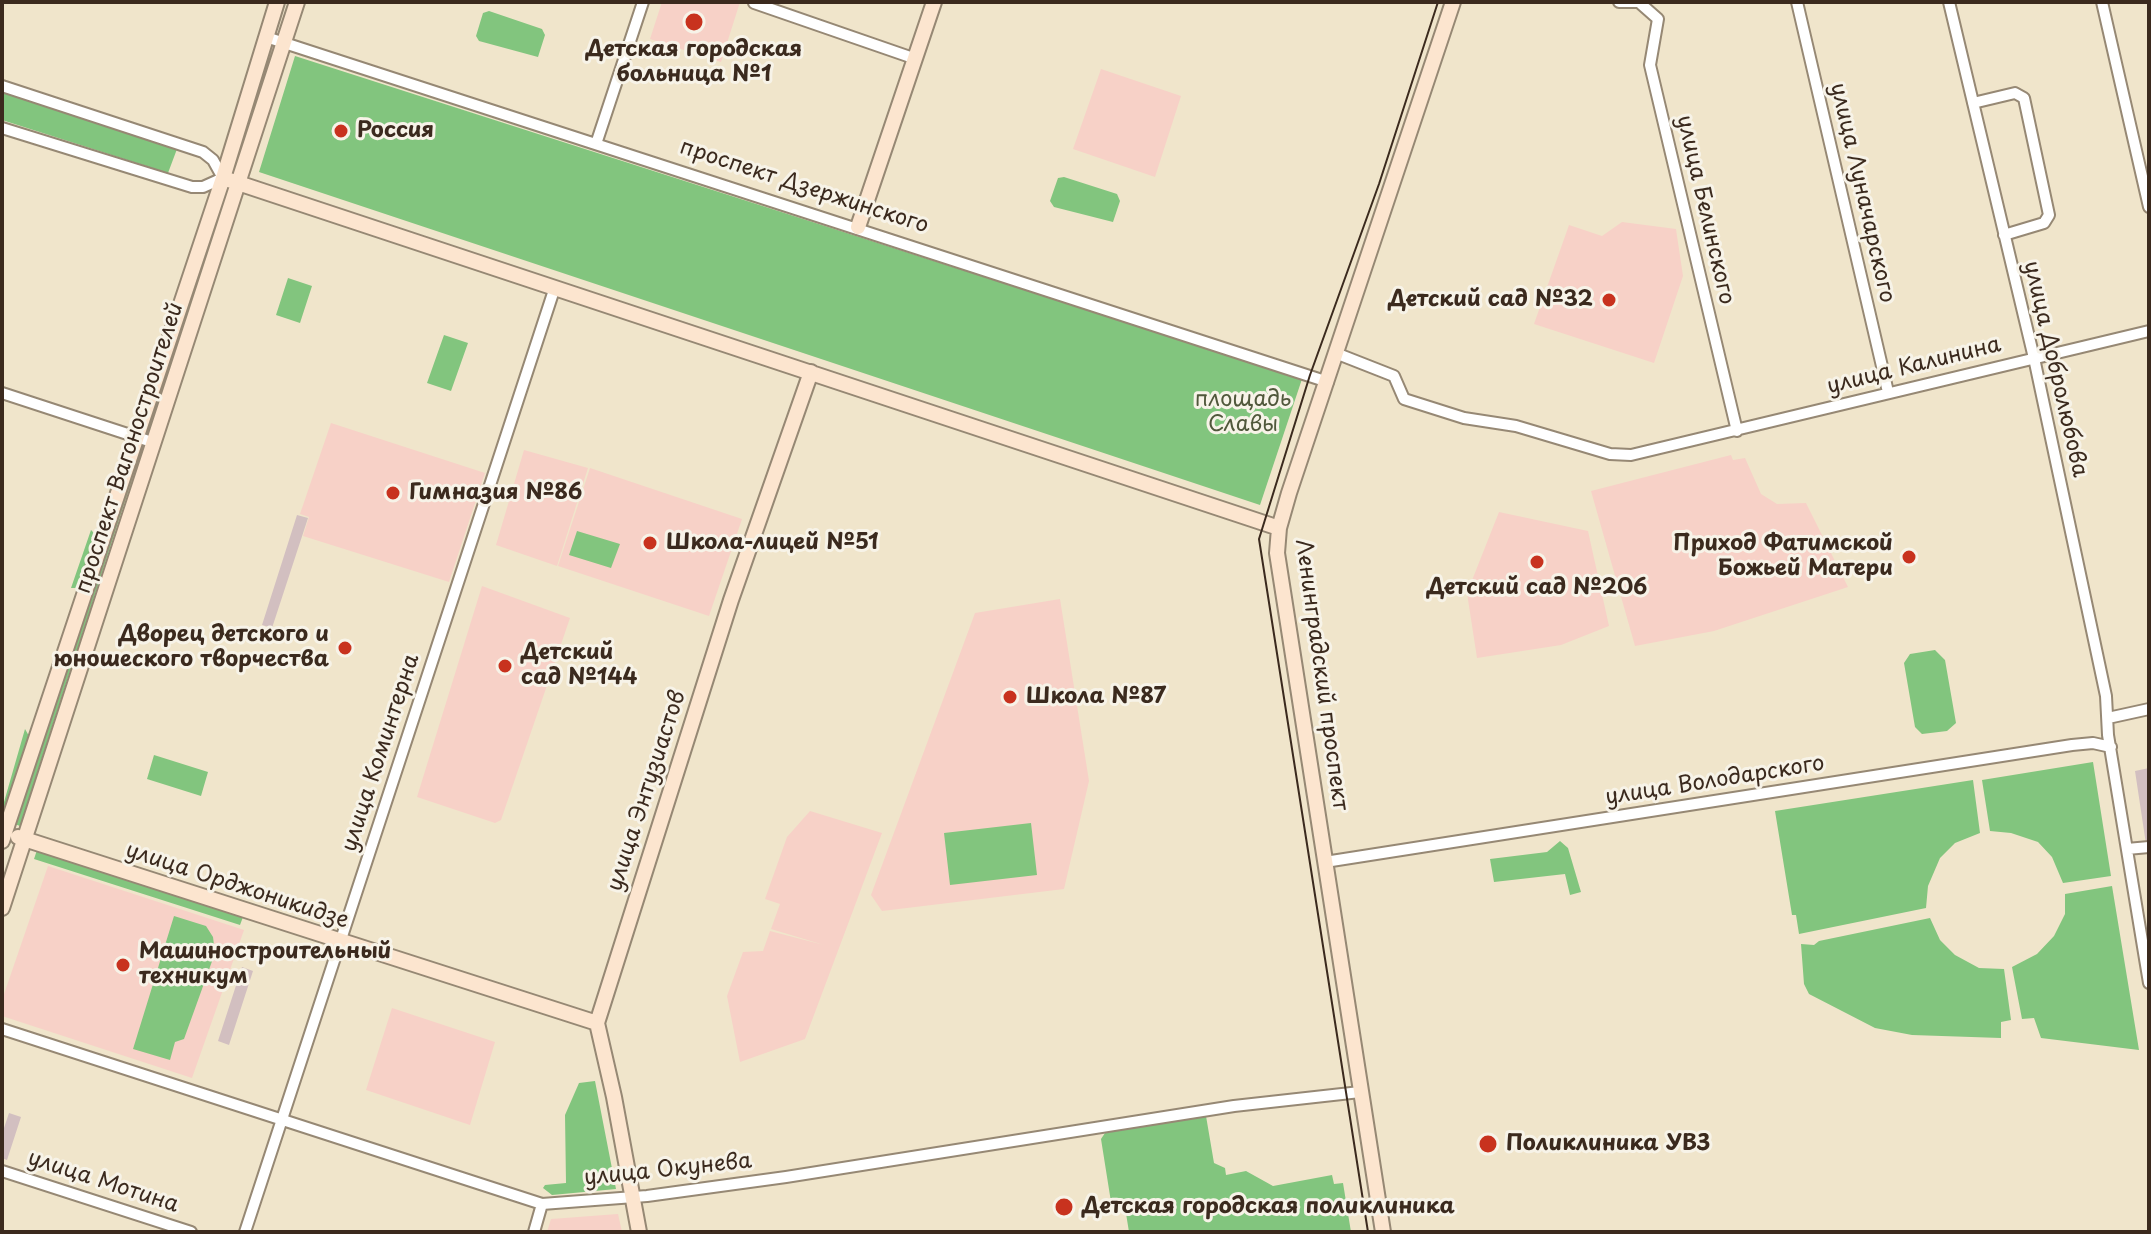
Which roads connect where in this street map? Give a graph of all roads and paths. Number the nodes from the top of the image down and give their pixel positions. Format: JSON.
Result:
{"nodes":[{"id":1,"x":277,"y":2,"type":"edge"},
{"id":2,"x":297,"y":2,"type":"edge"},
{"id":3,"x":643,"y":2,"type":"edge"},
{"id":4,"x":934,"y":2,"type":"edge"},
{"id":5,"x":1453,"y":2,"type":"edge"},
{"id":6,"x":1619,"y":2,"type":"edge"},
{"id":7,"x":1797,"y":2,"type":"edge"},
{"id":8,"x":2102,"y":2,"type":"edge"},
{"id":9,"x":754,"y":3,"type":"edge"},
{"id":10,"x":1643,"y":3,"type":"edge"},
{"id":11,"x":1953,"y":3,"type":"edge"},
{"id":12,"x":266,"y":37,"type":"junction"},
{"id":13,"x":285,"y":42,"type":"junction"},
{"id":14,"x":916,"y":59,"type":"junction"},
{"id":15,"x":2,"y":86,"type":"edge"},
{"id":16,"x":1973,"y":103,"type":"junction"},
{"id":17,"x":2,"y":128,"type":"edge"},
{"id":18,"x":596,"y":144,"type":"junction"},
{"id":19,"x":223,"y":178,"type":"junction"},
{"id":20,"x":240,"y":183,"type":"junction"},
{"id":21,"x":2149,"y":207,"type":"edge"},
{"id":22,"x":858,"y":227,"type":"junction"},
{"id":23,"x":2004,"y":235,"type":"junction"},
{"id":24,"x":555,"y":287,"type":"junction"},
{"id":25,"x":2149,"y":331,"type":"edge"},
{"id":26,"x":1338,"y":354,"type":"junction"},
{"id":27,"x":2034,"y":358,"type":"junction"},
{"id":28,"x":811,"y":372,"type":"junction"},
{"id":29,"x":1328,"y":382,"type":"junction"},
{"id":30,"x":1888,"y":392,"type":"junction"},
{"id":31,"x":2,"y":393,"type":"edge"},
{"id":32,"x":1737,"y":431,"type":"junction"},
{"id":33,"x":134,"y":437,"type":"junction"},
{"id":34,"x":155,"y":443,"type":"junction"},
{"id":35,"x":1279,"y":528,"type":"junction"},
{"id":36,"x":2149,"y":709,"type":"edge"},
{"id":37,"x":2108,"y":718,"type":"junction"},
{"id":38,"x":2111,"y":747,"type":"junction"},
{"id":39,"x":3,"y":835,"type":"edge"},
{"id":40,"x":25,"y":839,"type":"junction"},
{"id":41,"x":2149,"y":847,"type":"edge"},
{"id":42,"x":2127,"y":849,"type":"junction"},
{"id":43,"x":1325,"y":862,"type":"junction"},
{"id":44,"x":2,"y":908,"type":"edge"},
{"id":45,"x":339,"y":942,"type":"junction"},
{"id":46,"x":2149,"y":983,"type":"edge"},
{"id":47,"x":597,"y":1023,"type":"junction"},
{"id":48,"x":2,"y":1029,"type":"edge"},
{"id":49,"x":1360,"y":1092,"type":"junction"},
{"id":50,"x":281,"y":1118,"type":"junction"},
{"id":51,"x":2,"y":1171,"type":"edge"},
{"id":52,"x":631,"y":1197,"type":"junction"},
{"id":53,"x":542,"y":1204,"type":"junction"},
{"id":54,"x":191,"y":1232,"type":"edge"},
{"id":55,"x":245,"y":1232,"type":"edge"},
{"id":56,"x":534,"y":1232,"type":"edge"},
{"id":57,"x":639,"y":1232,"type":"edge"},
{"id":58,"x":1383,"y":1232,"type":"edge"}],
"edges":[{"from":1,"to":12,"type":"main road","name":"проспект Вагоностроителей"},
{"from":2,"to":13,"type":"main road","name":"проспект Вагоностроителей"},
{"from":3,"to":18,"type":"street"},
{"from":4,"to":14,"type":"main road"},
{"from":5,"to":26,"type":"main road","name":"Ленинградский проспект"},
{"from":6,"to":10,"type":"street"},
{"from":7,"to":30,"type":"street","name":"улица Луначарского"},
{"from":8,"to":21,"type":"street"},
{"from":9,"to":14,"type":"street"},
{"from":10,"to":32,"type":"street","name":"улица Белинского"},
{"from":11,"to":16,"type":"street","name":"улица Добролюбова"},
{"from":12,"to":13,"type":"street","name":"проспект Дзержинского"},
{"from":12,"to":19,"type":"main road","name":"проспект Вагоностроителей"},
{"from":13,"to":18,"type":"street","name":"проспект Дзержинского"},
{"from":13,"to":20,"type":"main road","name":"проспект Вагоностроителей"},
{"from":14,"to":22,"type":"main road"},
{"from":15,"to":19,"type":"street"},
{"from":16,"to":23,"type":"street","name":"улица Добролюбова"},
{"from":16,"to":23,"type":"street"},
{"from":17,"to":19,"type":"street"},
{"from":18,"to":22,"type":"street","name":"проспект Дзержинского"},
{"from":19,"to":20,"type":"main road"},
{"from":19,"to":33,"type":"main road","name":"проспект Вагоностроителей"},
{"from":20,"to":24,"type":"main road"},
{"from":20,"to":34,"type":"main road","name":"проспект Вагоностроителей"},
{"from":22,"to":29,"type":"street","name":"проспект Дзержинского"},
{"from":23,"to":27,"type":"street","name":"улица Добролюбова"},
{"from":24,"to":28,"type":"main road"},
{"from":24,"to":45,"type":"street","name":"улица Коминтерна"},
{"from":25,"to":27,"type":"street","name":"улица Калинина"},
{"from":26,"to":29,"type":"main road","name":"Ленинградский проспект"},
{"from":26,"to":32,"type":"street"},
{"from":27,"to":30,"type":"street","name":"улица Калинина"},
{"from":27,"to":37,"type":"street","name":"улица Добролюбова"},
{"from":28,"to":35,"type":"main road"},
{"from":28,"to":47,"type":"main road","name":"улица Энтузиастов"},
{"from":29,"to":35,"type":"main road","name":"Ленинградский проспект"},
{"from":30,"to":32,"type":"street","name":"улица Калинина"},
{"from":31,"to":33,"type":"street"},
{"from":33,"to":34,"type":"street"},
{"from":33,"to":39,"type":"main road","name":"проспект Вагоностроителей"},
{"from":34,"to":40,"type":"main road","name":"проспект Вагоностроителей"},
{"from":35,"to":43,"type":"main road","name":"Ленинградский проспект"},
{"from":36,"to":37,"type":"street"},
{"from":37,"to":38,"type":"street","name":"улица Добролюбова"},
{"from":38,"to":42,"type":"street","name":"улица Добролюбова"},
{"from":38,"to":43,"type":"street","name":"улица Володарского"},
{"from":39,"to":40,"type":"main road","name":"улица Орджоникидзе"},
{"from":40,"to":44,"type":"main road","name":"проспект Вагоностроителей"},
{"from":40,"to":45,"type":"main road","name":"улица Орджоникидзе"},
{"from":41,"to":42,"type":"street"},
{"from":42,"to":46,"type":"street","name":"улица Добролюбова"},
{"from":43,"to":49,"type":"main road","name":"Ленинградский проспект"},
{"from":45,"to":47,"type":"main road","name":"улица Орджоникидзе"},
{"from":45,"to":50,"type":"street","name":"улица Коминтерна"},
{"from":47,"to":52,"type":"main road"},
{"from":48,"to":50,"type":"street","name":"улица Окунева"},
{"from":49,"to":52,"type":"street","name":"улица Окунева"},
{"from":49,"to":58,"type":"main road","name":"Ленинградский проспект"},
{"from":50,"to":53,"type":"street","name":"улица Окунева"},
{"from":50,"to":55,"type":"street","name":"улица Коминтерна"},
{"from":51,"to":54,"type":"street","name":"улица Мотина"},
{"from":52,"to":53,"type":"street","name":"улица Окунева"},
{"from":52,"to":57,"type":"main road"},
{"from":53,"to":56,"type":"street"}]}
